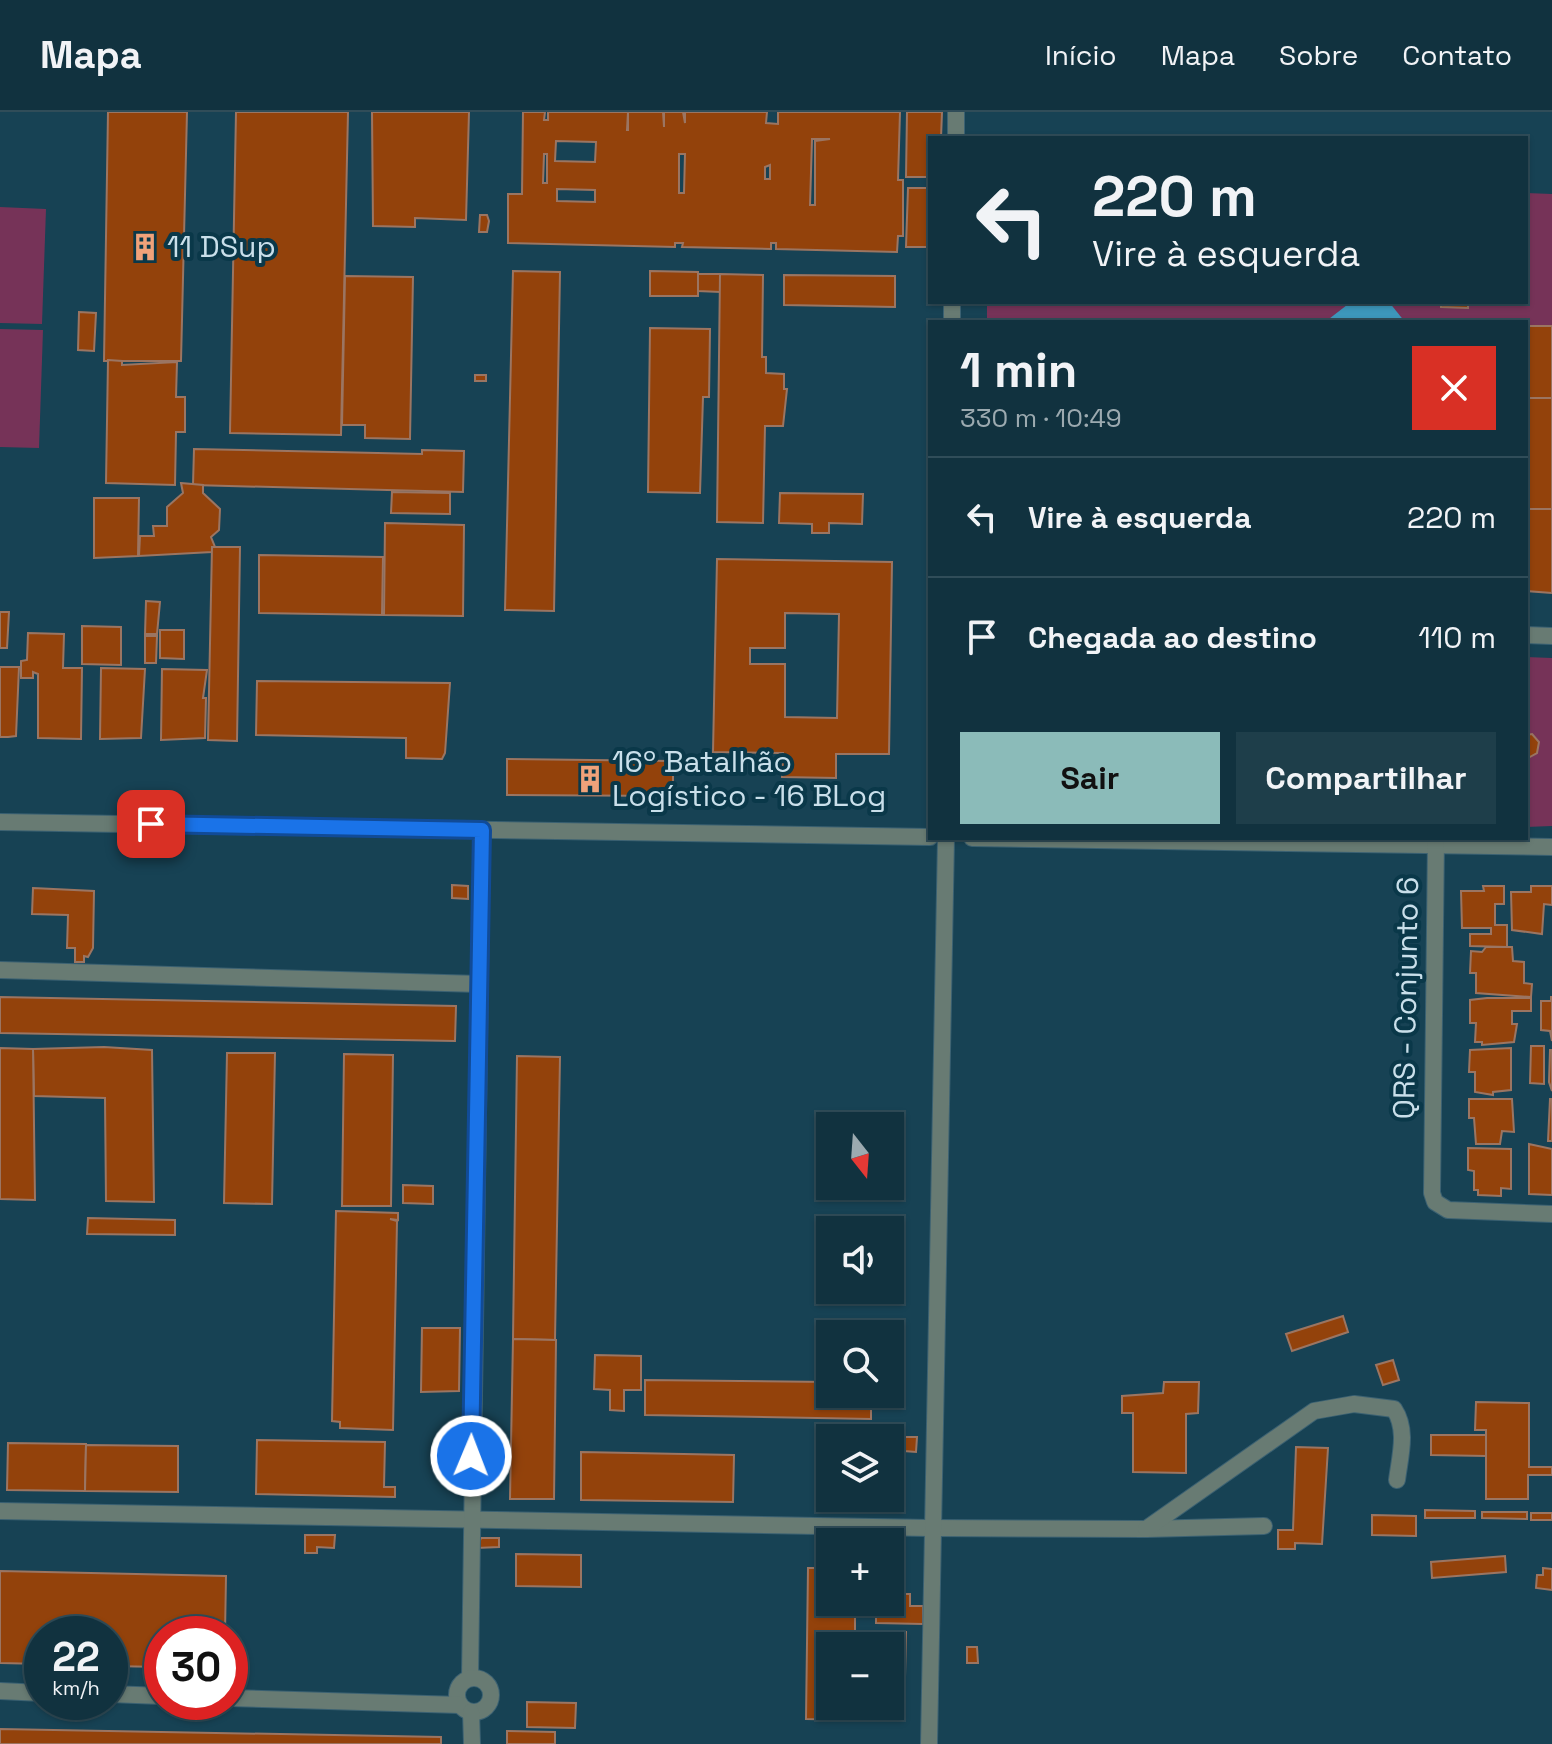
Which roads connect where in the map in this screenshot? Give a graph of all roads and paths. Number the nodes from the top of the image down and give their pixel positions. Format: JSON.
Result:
{"nodes":[{"id":1,"x":956,"y":112,"type":"edge"},
{"id":2,"x":956,"y":136,"type":"edge"},
{"id":3,"x":1528,"y":635,"type":"edge"},
{"id":4,"x":1552,"y":636,"type":"edge"},
{"id":5,"x":0,"y":822,"type":"edge"},
{"id":6,"x":482,"y":830,"type":"junction"},
{"id":7,"x":928,"y":837,"type":"edge"},
{"id":8,"x":946,"y":840,"type":"edge"},
{"id":9,"x":1204,"y":840,"type":"edge"},
{"id":10,"x":1436,"y":842,"type":"edge"},
{"id":11,"x":1552,"y":847,"type":"edge"},
{"id":12,"x":0,"y":970,"type":"edge"},
{"id":13,"x":479,"y":984,"type":"junction"},
{"id":14,"x":1552,"y":1214,"type":"edge"},
{"id":15,"x":1397,"y":1480,"type":"dead end"},
{"id":16,"x":0,"y":1511,"type":"edge"},
{"id":17,"x":470,"y":1519,"type":"junction"},
{"id":18,"x":1264,"y":1526,"type":"dead end"},
{"id":19,"x":930,"y":1528,"type":"junction"},
{"id":20,"x":1146,"y":1529,"type":"junction"},
{"id":21,"x":470,"y":1678,"type":"junction"},
{"id":22,"x":0,"y":1691,"type":"edge"},
{"id":23,"x":24,"y":1692,"type":"edge"},
{"id":24,"x":248,"y":1699,"type":"edge"},
{"id":25,"x":466,"y":1708,"type":"junction"},
{"id":26,"x":472,"y":1744,"type":"edge"},
{"id":27,"x":929,"y":1744,"type":"edge"}],
"edges":[{"from":1,"to":2,"type":"street"},
{"from":3,"to":4,"type":"street"},
{"from":5,"to":6,"type":"street"},
{"from":6,"to":7,"type":"street"},
{"from":6,"to":13,"type":"street"},
{"from":8,"to":19,"type":"street"},
{"from":9,"to":10,"type":"street"},
{"from":10,"to":11,"type":"street","name":"QRS - Conjunto 6"},
{"from":10,"to":14,"type":"street","name":"QRS - Conjunto 6"},
{"from":12,"to":13,"type":"street"},
{"from":13,"to":17,"type":"street"},
{"from":15,"to":20,"type":"street"},
{"from":16,"to":17,"type":"street"},
{"from":17,"to":19,"type":"street"},
{"from":17,"to":21,"type":"street"},
{"from":18,"to":20,"type":"street"},
{"from":19,"to":20,"type":"street"},
{"from":19,"to":27,"type":"street"},
{"from":21,"to":25,"type":"street"},
{"from":21,"to":25,"type":"street"},
{"from":22,"to":23,"type":"street"},
{"from":24,"to":25,"type":"street"},
{"from":25,"to":26,"type":"street"}]}
